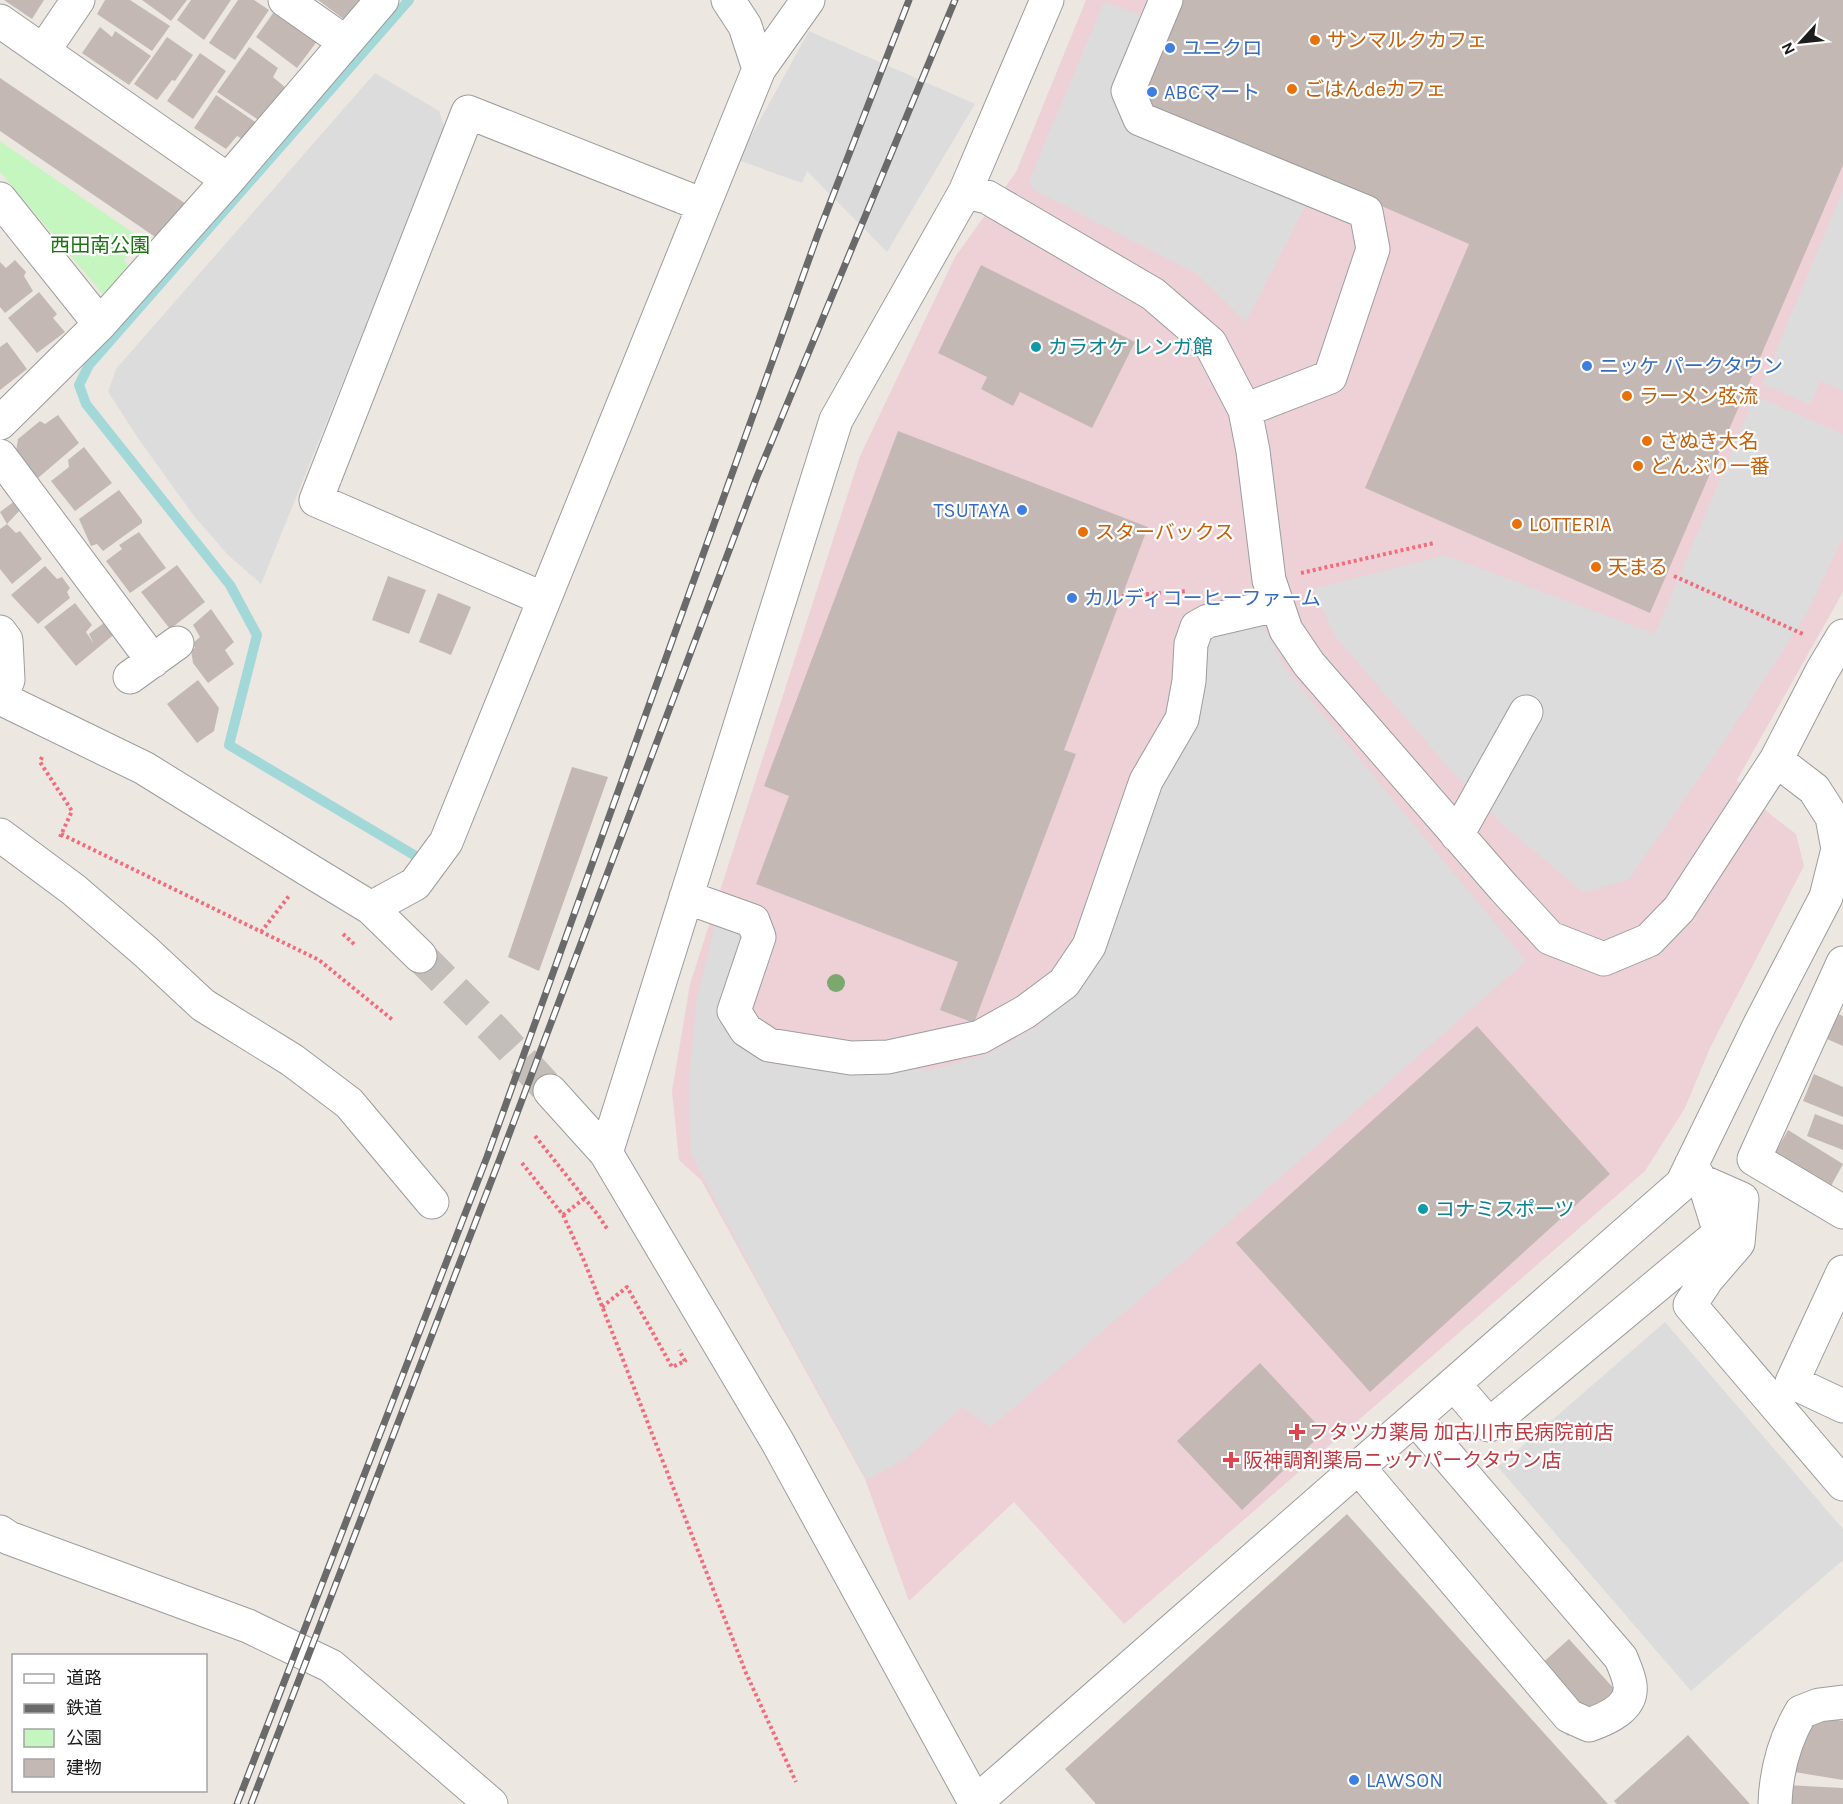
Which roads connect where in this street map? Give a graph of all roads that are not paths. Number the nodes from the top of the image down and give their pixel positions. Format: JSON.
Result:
{"nodes":[{"id":1,"x":78,"y":0,"type":"edge"},
{"id":2,"x":285,"y":0,"type":"edge"},
{"id":3,"x":382,"y":0,"type":"edge"},
{"id":4,"x":728,"y":0,"type":"edge"},
{"id":5,"x":808,"y":0,"type":"edge"},
{"id":6,"x":1047,"y":0,"type":"edge"},
{"id":7,"x":1166,"y":0,"type":"edge"},
{"id":8,"x":0,"y":21,"type":"edge"},
{"id":9,"x":345,"y":42,"type":"junction"},
{"id":10,"x":44,"y":50,"type":"junction"},
{"id":11,"x":759,"y":69,"type":"junction"},
{"id":12,"x":228,"y":180,"type":"junction"},
{"id":13,"x":964,"y":192,"type":"junction"},
{"id":14,"x":0,"y":199,"type":"edge"},
{"id":15,"x":703,"y":205,"type":"junction"},
{"id":16,"x":100,"y":324,"type":"junction"},
{"id":17,"x":1245,"y":410,"type":"junction"},
{"id":18,"x":0,"y":423,"type":"edge"},
{"id":19,"x":0,"y":456,"type":"edge"},
{"id":20,"x":544,"y":599,"type":"junction"},
{"id":21,"x":1277,"y":605,"type":"junction"},
{"id":22,"x":0,"y":632,"type":"edge"},
{"id":23,"x":154,"y":660,"type":"dead end"},
{"id":24,"x":1836,"y":660,"type":"edge"},
{"id":25,"x":0,"y":698,"type":"edge"},
{"id":26,"x":1526,"y":712,"type":"dead end"},
{"id":27,"x":1776,"y":760,"type":"junction"},
{"id":28,"x":0,"y":835,"type":"edge"},
{"id":29,"x":1457,"y":835,"type":"junction"},
{"id":30,"x":686,"y":897,"type":"junction"},
{"id":31,"x":371,"y":908,"type":"junction"},
{"id":32,"x":420,"y":956,"type":"tunnel mouth"},
{"id":33,"x":1843,"y":963,"type":"edge"},
{"id":34,"x":550,"y":1091,"type":"tunnel mouth"},
{"id":35,"x":606,"y":1153,"type":"junction"},
{"id":36,"x":1696,"y":1173,"type":"junction"},
{"id":37,"x":432,"y":1202,"type":"dead end"},
{"id":38,"x":1843,"y":1212,"type":"edge"},
{"id":39,"x":1843,"y":1272,"type":"edge"},
{"id":40,"x":1454,"y":1384,"type":"junction"},
{"id":41,"x":1843,"y":1406,"type":"edge"},
{"id":42,"x":1415,"y":1418,"type":"junction"},
{"id":43,"x":1359,"y":1468,"type":"junction"},
{"id":44,"x":1843,"y":1484,"type":"edge"},
{"id":45,"x":0,"y":1532,"type":"edge"},
{"id":46,"x":1843,"y":1702,"type":"edge"},
{"id":47,"x":491,"y":1804,"type":"edge"},
{"id":48,"x":975,"y":1804,"type":"edge"},
{"id":49,"x":1776,"y":1804,"type":"edge"}],
"edges":[{"from":1,"to":10,"type":"street"},
{"from":2,"to":9,"type":"street"},
{"from":3,"to":9,"type":"street"},
{"from":4,"to":11,"type":"street"},
{"from":5,"to":11,"type":"street"},
{"from":6,"to":13,"type":"street"},
{"from":7,"to":17,"type":"street"},
{"from":8,"to":10,"type":"street"},
{"from":9,"to":12,"type":"street"},
{"from":10,"to":12,"type":"street"},
{"from":11,"to":15,"type":"street"},
{"from":12,"to":16,"type":"street"},
{"from":13,"to":17,"type":"street"},
{"from":13,"to":30,"type":"street"},
{"from":14,"to":16,"type":"street"},
{"from":15,"to":20,"type":"street"},
{"from":15,"to":20,"type":"street"},
{"from":16,"to":18,"type":"street"},
{"from":17,"to":21,"type":"street"},
{"from":19,"to":23,"type":"street"},
{"from":20,"to":31,"type":"street"},
{"from":21,"to":29,"type":"street"},
{"from":21,"to":30,"type":"street"},
{"from":22,"to":25,"type":"street"},
{"from":24,"to":27,"type":"street"},
{"from":25,"to":31,"type":"street"},
{"from":26,"to":29,"type":"street"},
{"from":27,"to":29,"type":"street"},
{"from":27,"to":36,"type":"street"},
{"from":28,"to":37,"type":"street"},
{"from":30,"to":35,"type":"street"},
{"from":31,"to":32,"type":"street"},
{"from":33,"to":38,"type":"street"},
{"from":34,"to":35,"type":"street"},
{"from":35,"to":48,"type":"street"},
{"from":36,"to":40,"type":"street"},
{"from":36,"to":40,"type":"street"},
{"from":36,"to":44,"type":"street"},
{"from":39,"to":41,"type":"street"},
{"from":40,"to":42,"type":"street"},
{"from":42,"to":43,"type":"street"},
{"from":42,"to":43,"type":"street"},
{"from":43,"to":48,"type":"street"},
{"from":45,"to":47,"type":"street"},
{"from":46,"to":49,"type":"street"}]}
